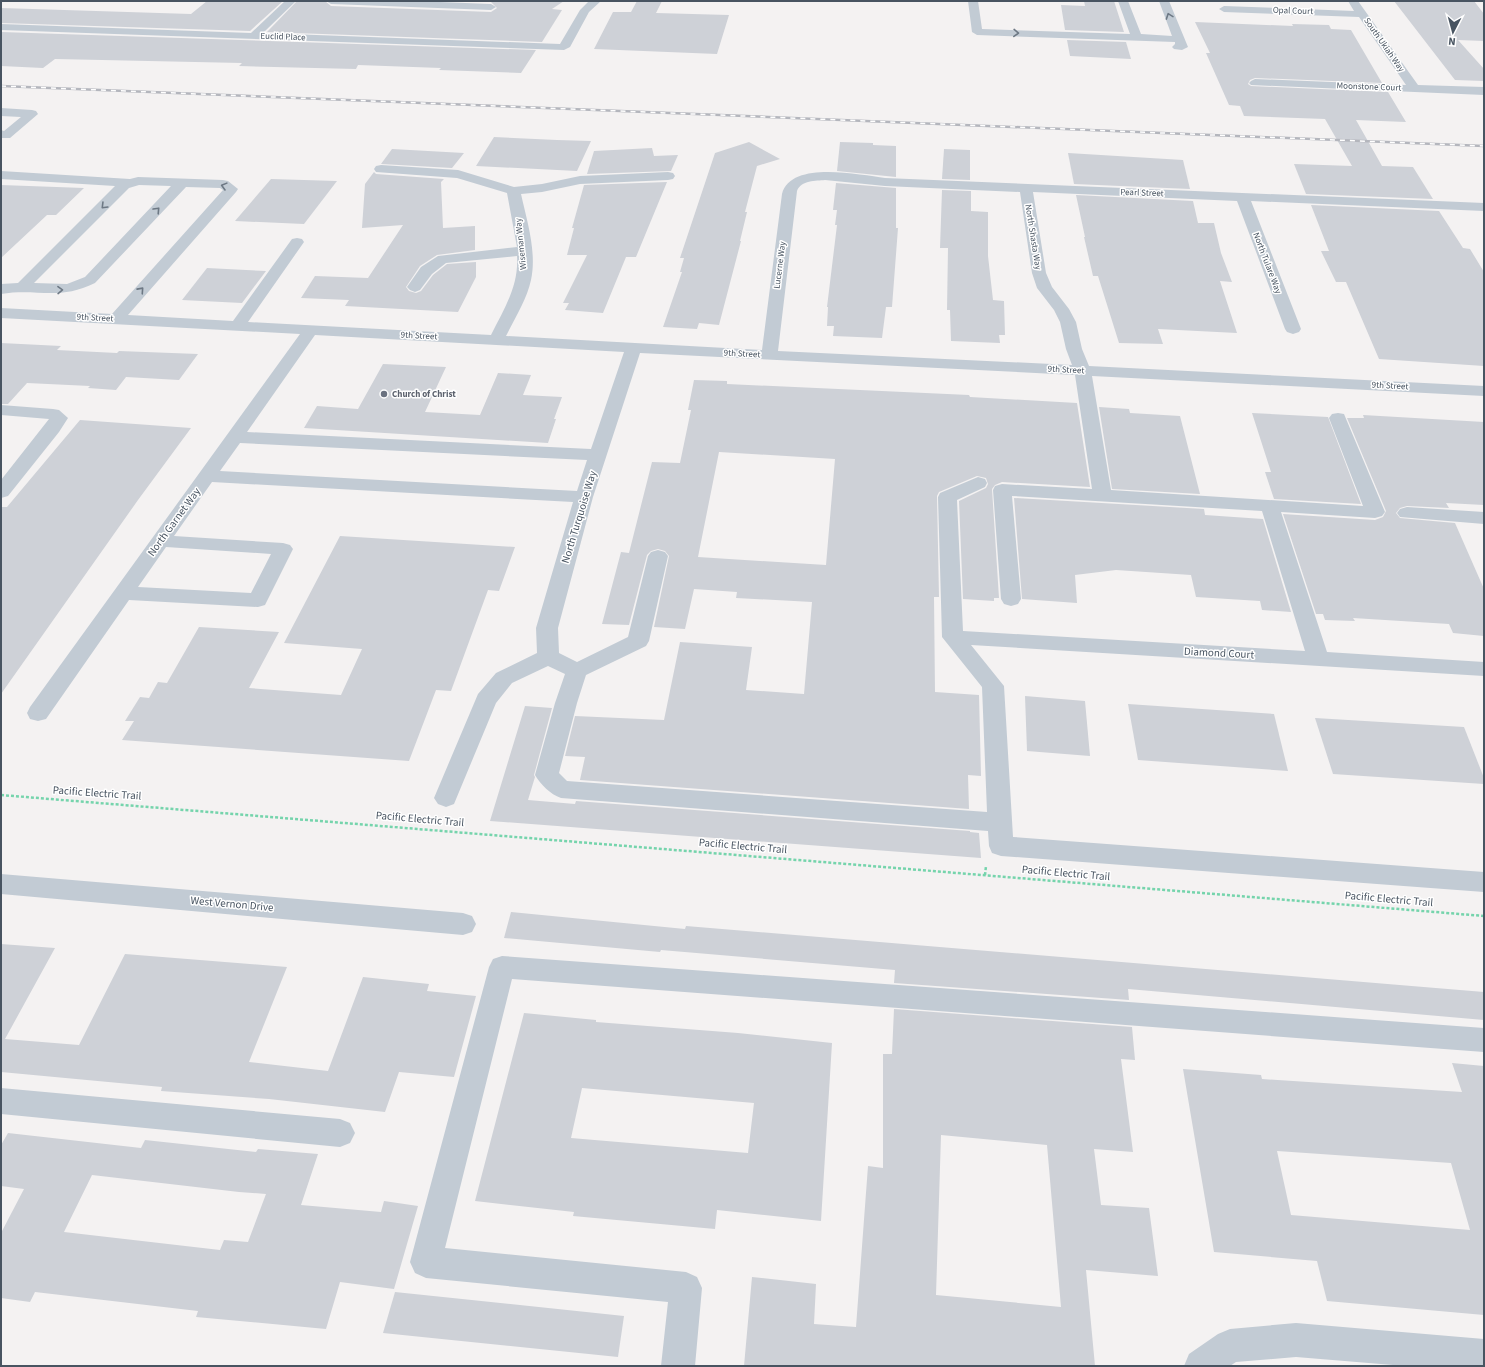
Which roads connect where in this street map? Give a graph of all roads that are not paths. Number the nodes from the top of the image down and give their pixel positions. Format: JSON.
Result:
{"nodes":[{"id":1,"x":291,"y":1,"type":"edge"},
{"id":2,"x":331,"y":1,"type":"edge"},
{"id":3,"x":596,"y":1,"type":"edge"},
{"id":4,"x":973,"y":1,"type":"edge"},
{"id":5,"x":1124,"y":1,"type":"edge"},
{"id":6,"x":1164,"y":1,"type":"edge"},
{"id":7,"x":1353,"y":1,"type":"edge"},
{"id":8,"x":491,"y":7,"type":"dead end"},
{"id":9,"x":1224,"y":9,"type":"dead end"},
{"id":10,"x":1362,"y":14,"type":"junction"},
{"id":11,"x":1,"y":27,"type":"edge"},
{"id":12,"x":254,"y":36,"type":"junction"},
{"id":13,"x":1135,"y":37,"type":"junction"},
{"id":14,"x":1255,"y":83,"type":"dead end"},
{"id":15,"x":1415,"y":89,"type":"junction"},
{"id":16,"x":1484,"y":91,"type":"edge"},
{"id":17,"x":1,"y":112,"type":"edge"},
{"id":18,"x":3,"y":136,"type":"edge"},
{"id":19,"x":381,"y":169,"type":"dead end"},
{"id":20,"x":1,"y":175,"type":"edge"},
{"id":21,"x":668,"y":176,"type":"dead end"},
{"id":22,"x":801,"y":180,"type":"joint"},
{"id":23,"x":130,"y":182,"type":"junction"},
{"id":24,"x":182,"y":183,"type":"junction"},
{"id":25,"x":1026,"y":188,"type":"junction"},
{"id":26,"x":513,"y":191,"type":"junction"},
{"id":27,"x":1242,"y":197,"type":"junction"},
{"id":28,"x":1484,"y":208,"type":"edge"},
{"id":29,"x":297,"y":242,"type":"dead end"},
{"id":30,"x":524,"y":251,"type":"junction"},
{"id":31,"x":415,"y":287,"type":"dead end"},
{"id":32,"x":21,"y":288,"type":"junction"},
{"id":33,"x":1,"y":289,"type":"edge"},
{"id":34,"x":1,"y":313,"type":"edge"},
{"id":35,"x":116,"y":319,"type":"junction"},
{"id":36,"x":237,"y":326,"type":"junction"},
{"id":37,"x":1292,"y":329,"type":"dead end"},
{"id":38,"x":310,"y":331,"type":"junction"},
{"id":39,"x":496,"y":340,"type":"junction"},
{"id":40,"x":633,"y":348,"type":"junction"},
{"id":41,"x":769,"y":355,"type":"junction"},
{"id":42,"x":1083,"y":371,"type":"junction"},
{"id":43,"x":1484,"y":391,"type":"edge"},
{"id":44,"x":1,"y":410,"type":"edge"},
{"id":45,"x":1338,"y":418,"type":"dead end"},
{"id":46,"x":234,"y":437,"type":"junction"},
{"id":47,"x":598,"y":455,"type":"junction"},
{"id":48,"x":206,"y":476,"type":"junction"},
{"id":49,"x":978,"y":483,"type":"dead end"},
{"id":50,"x":1,"y":492,"type":"edge"},
{"id":51,"x":1102,"y":496,"type":"junction"},
{"id":52,"x":584,"y":497,"type":"junction"},
{"id":53,"x":1270,"y":506,"type":"junction"},
{"id":54,"x":1407,"y":513,"type":"dead end"},
{"id":55,"x":1484,"y":518,"type":"edge"},
{"id":56,"x":160,"y":541,"type":"junction"},
{"id":57,"x":658,"y":556,"type":"dead end"},
{"id":58,"x":123,"y":593,"type":"junction"},
{"id":59,"x":1011,"y":599,"type":"dead end"},
{"id":60,"x":953,"y":637,"type":"junction"},
{"id":61,"x":548,"y":657,"type":"junction"},
{"id":62,"x":1318,"y":659,"type":"junction"},
{"id":63,"x":1484,"y":669,"type":"edge"},
{"id":64,"x":577,"y":671,"type":"junction"},
{"id":65,"x":38,"y":713,"type":"dead end"},
{"id":66,"x":446,"y":798,"type":"dead end"},
{"id":67,"x":999,"y":822,"type":"junction"},
{"id":68,"x":1484,"y":882,"type":"edge"},
{"id":69,"x":1,"y":884,"type":"edge"},
{"id":70,"x":463,"y":924,"type":"dead end"},
{"id":71,"x":1484,"y":1040,"type":"edge"},
{"id":72,"x":1,"y":1101,"type":"edge"},
{"id":73,"x":340,"y":1133,"type":"dead end"},
{"id":74,"x":1484,"y":1356,"type":"edge"},
{"id":75,"x":678,"y":1366,"type":"edge"},
{"id":76,"x":1201,"y":1366,"type":"edge"}],
"edges":[{"from":1,"to":12,"type":"street"},
{"from":2,"to":8,"type":"street"},
{"from":3,"to":12,"type":"street","name":"Euclid Place"},
{"from":4,"to":13,"type":"street","one_way":true},
{"from":5,"to":13,"type":"street"},
{"from":13,"to":6,"type":"street","one_way":true},
{"from":7,"to":10,"type":"street","name":"South Ukiah Way"},
{"from":9,"to":10,"type":"street","name":"Opal Court"},
{"from":10,"to":15,"type":"street","name":"South Ukiah Way"},
{"from":11,"to":12,"type":"street","name":"Euclid Place"},
{"from":14,"to":15,"type":"street","name":"Moonstone Court"},
{"from":15,"to":16,"type":"street","name":"Moonstone Court"},
{"from":17,"to":18,"type":"street"},
{"from":19,"to":26,"type":"street"},
{"from":20,"to":23,"type":"street"},
{"from":21,"to":26,"type":"street"},
{"from":22,"to":25,"type":"street","name":"Pearl Street"},
{"from":22,"to":41,"type":"street","name":"Lucerne Way"},
{"from":23,"to":24,"type":"street"},
{"from":23,"to":32,"type":"street","one_way":true},
{"from":32,"to":24,"type":"street","one_way":true},
{"from":35,"to":24,"type":"street","one_way":true},
{"from":25,"to":27,"type":"street","name":"Pearl Street"},
{"from":25,"to":42,"type":"street","name":"North Shasta Way"},
{"from":26,"to":30,"type":"street","name":"Wiseman Way"},
{"from":27,"to":28,"type":"street","name":"Pearl Street"},
{"from":27,"to":37,"type":"street","name":"North Tulare Way"},
{"from":29,"to":36,"type":"street"},
{"from":30,"to":31,"type":"street"},
{"from":30,"to":39,"type":"street","name":"Wiseman Way"},
{"from":32,"to":33,"type":"street"},
{"from":34,"to":35,"type":"street","name":"9th Street"},
{"from":35,"to":36,"type":"street","name":"9th Street"},
{"from":36,"to":38,"type":"street","name":"9th Street"},
{"from":38,"to":39,"type":"street","name":"9th Street"},
{"from":38,"to":46,"type":"street","name":"North Garnet Way"},
{"from":39,"to":40,"type":"street","name":"9th Street"},
{"from":40,"to":41,"type":"street","name":"9th Street"},
{"from":40,"to":47,"type":"street","name":"North Turquoise Way"},
{"from":41,"to":42,"type":"street","name":"9th Street"},
{"from":42,"to":43,"type":"street","name":"9th Street"},
{"from":42,"to":51,"type":"street","name":"North Shasta Way"},
{"from":44,"to":50,"type":"street"},
{"from":45,"to":53,"type":"street"},
{"from":46,"to":47,"type":"street"},
{"from":46,"to":48,"type":"street","name":"North Garnet Way"},
{"from":47,"to":52,"type":"street","name":"North Turquoise Way"},
{"from":48,"to":52,"type":"street"},
{"from":48,"to":56,"type":"street","name":"North Garnet Way"},
{"from":49,"to":60,"type":"street"},
{"from":51,"to":53,"type":"street"},
{"from":51,"to":59,"type":"street"},
{"from":52,"to":61,"type":"street","name":"North Turquoise Way"},
{"from":53,"to":62,"type":"street"},
{"from":54,"to":55,"type":"street"},
{"from":56,"to":58,"type":"street","name":"North Garnet Way"},
{"from":56,"to":58,"type":"street"},
{"from":57,"to":64,"type":"street"},
{"from":58,"to":65,"type":"street","name":"North Garnet Way"},
{"from":60,"to":62,"type":"street","name":"Diamond Court"},
{"from":60,"to":67,"type":"street"},
{"from":61,"to":64,"type":"street"},
{"from":61,"to":66,"type":"street"},
{"from":62,"to":63,"type":"street","name":"Diamond Court"},
{"from":64,"to":67,"type":"street"},
{"from":67,"to":68,"type":"street"},
{"from":69,"to":70,"type":"street","name":"West Vernon Drive"},
{"from":71,"to":75,"type":"street"},
{"from":72,"to":73,"type":"street"},
{"from":74,"to":76,"type":"street"}]}
